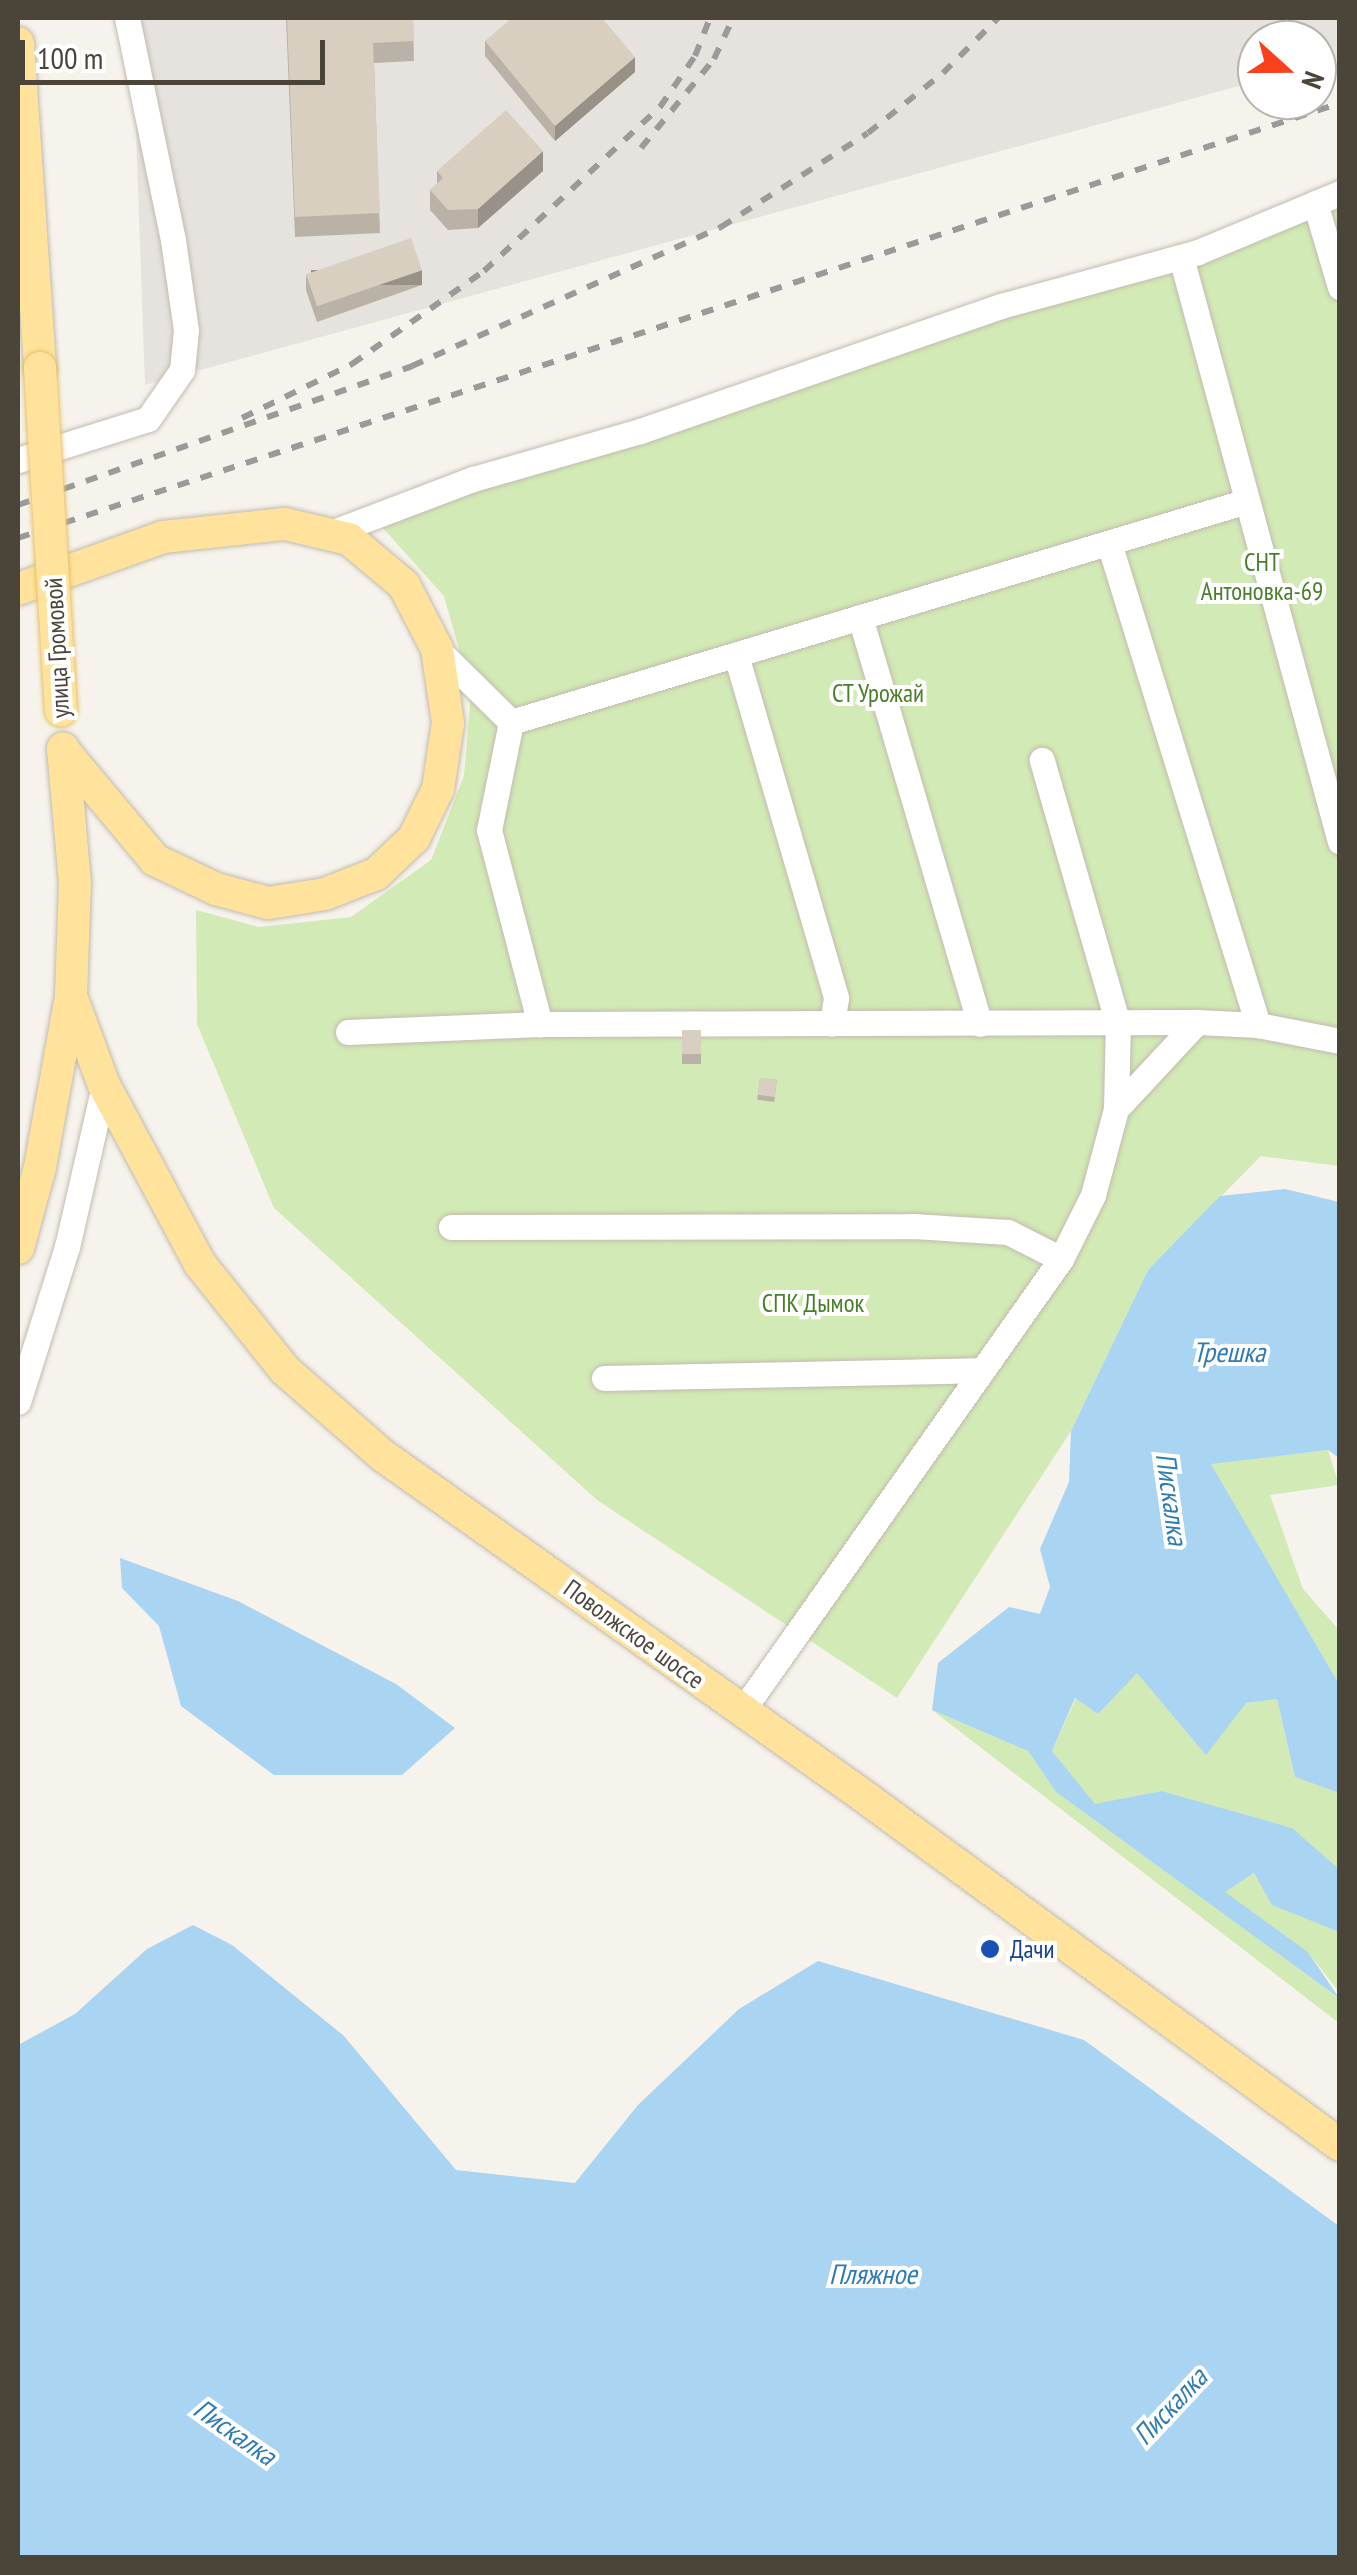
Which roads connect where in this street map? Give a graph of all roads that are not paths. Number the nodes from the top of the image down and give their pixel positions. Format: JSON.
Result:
{"nodes":[{"id":1,"x":127,"y":18,"type":"edge"},
{"id":2,"x":18,"y":42,"type":"edge"},
{"id":3,"x":1327,"y":198,"type":"edge"},
{"id":4,"x":1181,"y":256,"type":"junction"},
{"id":5,"x":1340,"y":286,"type":"edge"},
{"id":6,"x":18,"y":460,"type":"edge"},
{"id":7,"x":1244,"y":502,"type":"junction"},
{"id":8,"x":328,"y":534,"type":"junction"},
{"id":9,"x":1108,"y":543,"type":"junction"},
{"id":10,"x":18,"y":588,"type":"edge"},
{"id":11,"x":860,"y":617,"type":"junction"},
{"id":12,"x":437,"y":649,"type":"junction"},
{"id":13,"x":736,"y":654,"type":"junction"},
{"id":14,"x":512,"y":722,"type":"junction"},
{"id":15,"x":63,"y":750,"type":"junction"},
{"id":16,"x":1042,"y":760,"type":"dead end"},
{"id":17,"x":1340,"y":842,"type":"edge"},
{"id":18,"x":71,"y":996,"type":"junction"},
{"id":19,"x":1197,"y":1022,"type":"junction"},
{"id":20,"x":540,"y":1024,"type":"junction"},
{"id":21,"x":832,"y":1024,"type":"junction"},
{"id":22,"x":980,"y":1024,"type":"junction"},
{"id":23,"x":1118,"y":1024,"type":"junction"},
{"id":24,"x":1258,"y":1025,"type":"junction"},
{"id":25,"x":348,"y":1032,"type":"dead end"},
{"id":26,"x":1340,"y":1041,"type":"edge"},
{"id":27,"x":104,"y":1085,"type":"junction"},
{"id":28,"x":1116,"y":1108,"type":"junction"},
{"id":29,"x":451,"y":1227,"type":"dead end"},
{"id":30,"x":18,"y":1248,"type":"edge"},
{"id":31,"x":1061,"y":1260,"type":"junction"},
{"id":32,"x":978,"y":1370,"type":"junction"},
{"id":33,"x":604,"y":1378,"type":"dead end"},
{"id":34,"x":18,"y":1402,"type":"edge"},
{"id":35,"x":742,"y":1711,"type":"junction"},
{"id":36,"x":1340,"y":2146,"type":"edge"}],
"edges":[{"from":1,"to":6,"type":"street"},
{"from":2,"to":15,"type":"main road","name":"улица Громовой","bridge":true},
{"from":3,"to":4,"type":"street"},
{"from":3,"to":5,"type":"street"},
{"from":4,"to":7,"type":"street"},
{"from":4,"to":8,"type":"street"},
{"from":7,"to":9,"type":"street"},
{"from":7,"to":17,"type":"street"},
{"from":8,"to":10,"type":"main road"},
{"from":8,"to":12,"type":"main road"},
{"from":9,"to":11,"type":"street"},
{"from":9,"to":24,"type":"street"},
{"from":11,"to":13,"type":"street"},
{"from":11,"to":22,"type":"street"},
{"from":12,"to":14,"type":"street"},
{"from":12,"to":15,"type":"main road"},
{"from":13,"to":14,"type":"street"},
{"from":13,"to":21,"type":"street"},
{"from":14,"to":20,"type":"street"},
{"from":15,"to":18,"type":"main road","name":"улица Громовой"},
{"from":16,"to":23,"type":"street"},
{"from":18,"to":27,"type":"main road","name":"Поволжское шоссе"},
{"from":18,"to":30,"type":"main road","name":"улица Громовой"},
{"from":19,"to":23,"type":"street"},
{"from":19,"to":24,"type":"street"},
{"from":19,"to":28,"type":"street"},
{"from":20,"to":21,"type":"street"},
{"from":20,"to":25,"type":"street"},
{"from":21,"to":22,"type":"street"},
{"from":22,"to":23,"type":"street"},
{"from":23,"to":28,"type":"street"},
{"from":24,"to":26,"type":"street"},
{"from":27,"to":34,"type":"street"},
{"from":27,"to":35,"type":"main road","name":"Поволжское шоссе"},
{"from":28,"to":31,"type":"street"},
{"from":29,"to":31,"type":"street"},
{"from":31,"to":32,"type":"street"},
{"from":32,"to":33,"type":"street"},
{"from":32,"to":35,"type":"street"},
{"from":35,"to":36,"type":"main road","name":"Поволжское шоссе"}]}
